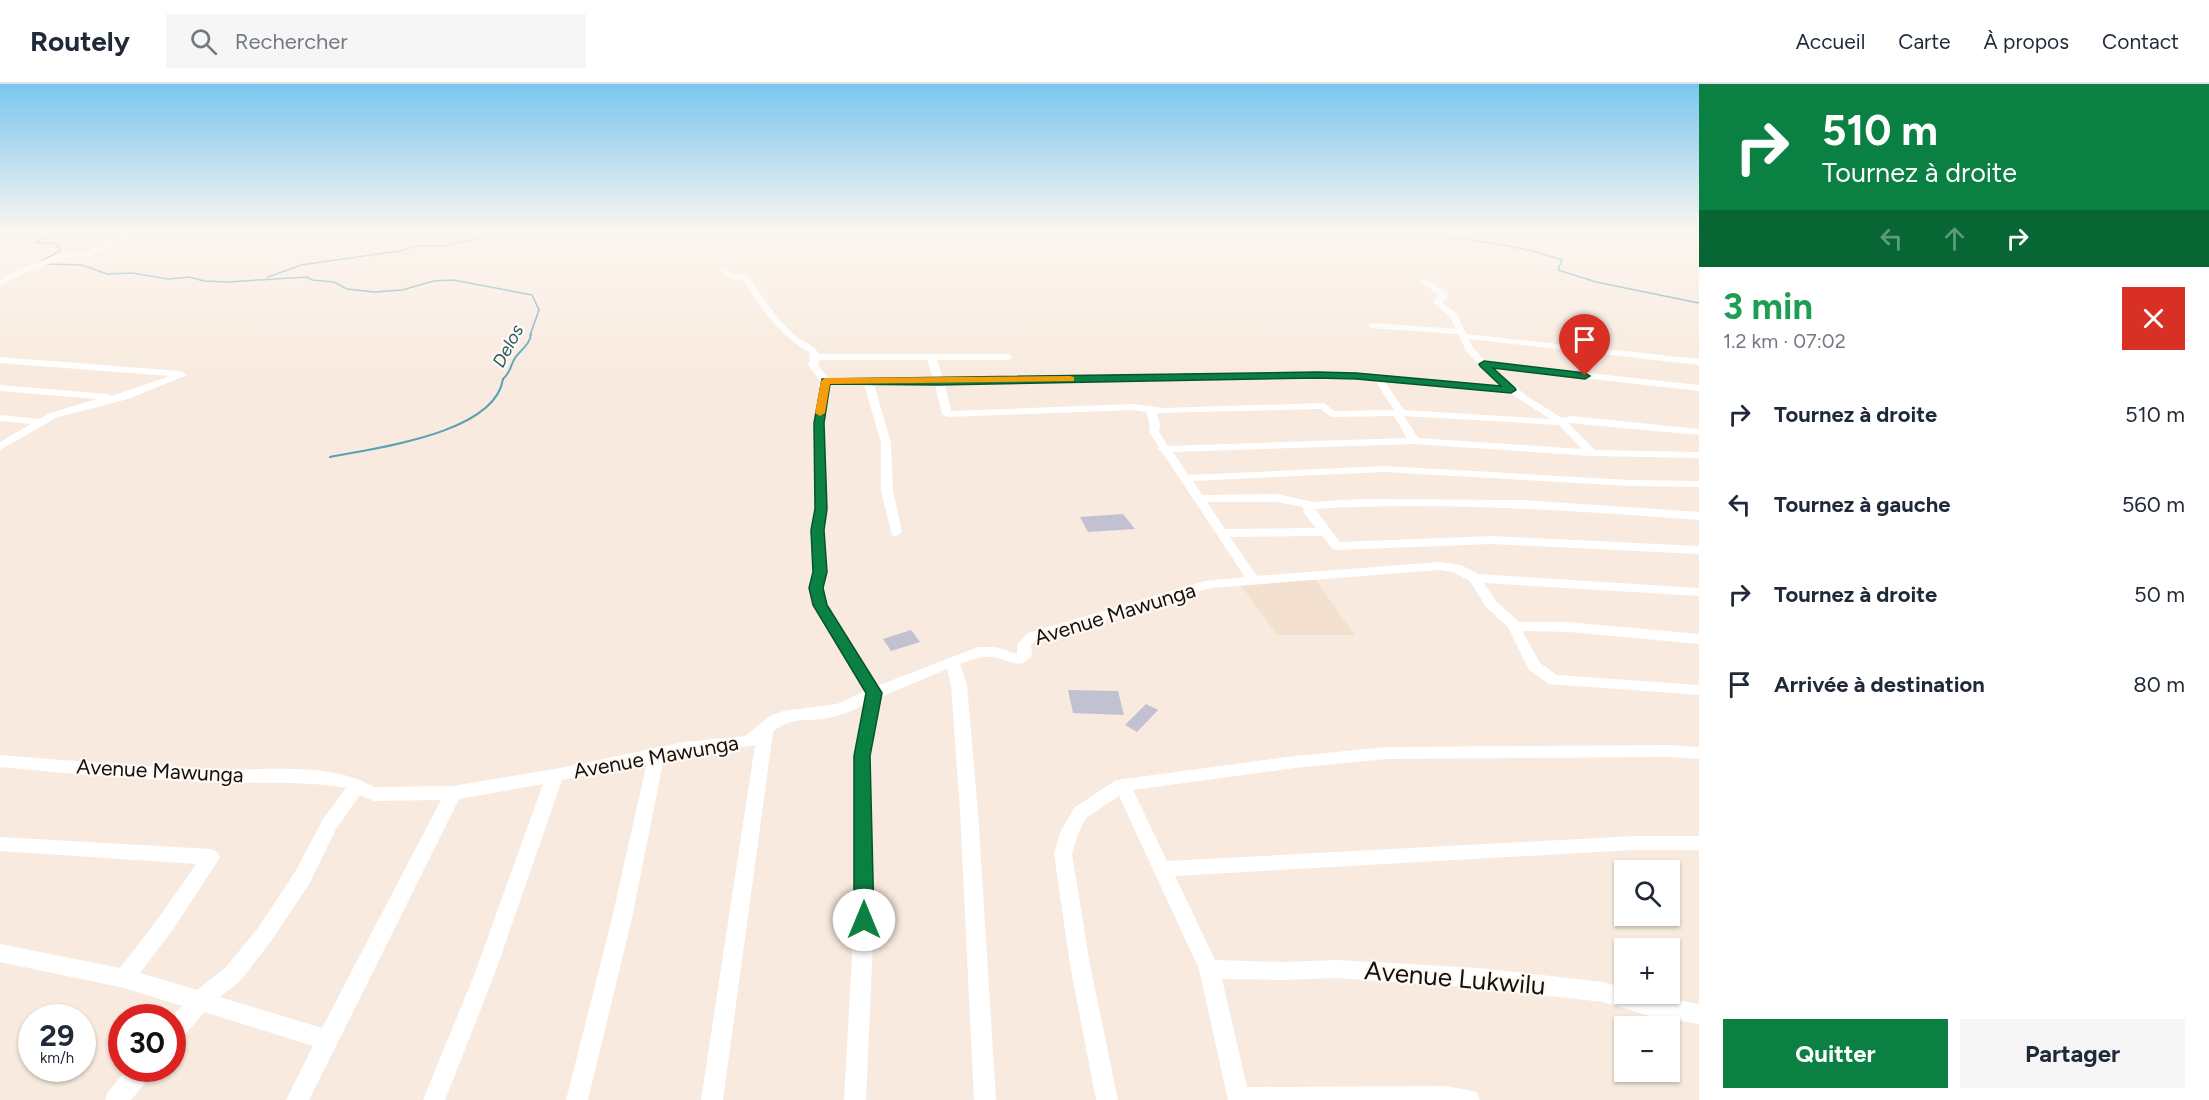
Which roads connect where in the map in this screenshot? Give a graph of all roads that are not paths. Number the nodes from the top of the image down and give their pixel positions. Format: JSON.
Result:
{"nodes":[{"id":1,"x":747,"y":279,"type":"edge"},
{"id":2,"x":1425,"y":281,"type":"dead end"},
{"id":3,"x":1372,"y":326,"type":"dead end"},
{"id":4,"x":1461,"y":334,"type":"junction"},
{"id":5,"x":815,"y":357,"type":"junction"},
{"id":6,"x":931,"y":357,"type":"junction"},
{"id":7,"x":1008,"y":357,"type":"dead end"},
{"id":8,"x":0,"y":360,"type":"edge"},
{"id":9,"x":1699,"y":362,"type":"edge"},
{"id":10,"x":1484,"y":364,"type":"junction"},
{"id":11,"x":1378,"y":378,"type":"junction"},
{"id":12,"x":825,"y":381,"type":"junction"},
{"id":13,"x":868,"y":382,"type":"junction"},
{"id":14,"x":937,"y":382,"type":"junction"},
{"id":15,"x":0,"y":388,"type":"edge"},
{"id":16,"x":1699,"y":388,"type":"edge"},
{"id":17,"x":1511,"y":390,"type":"junction"},
{"id":18,"x":118,"y":398,"type":"junction"},
{"id":19,"x":1151,"y":410,"type":"junction"},
{"id":20,"x":1401,"y":413,"type":"junction"},
{"id":21,"x":0,"y":418,"type":"edge"},
{"id":22,"x":40,"y":422,"type":"junction"},
{"id":23,"x":1561,"y":422,"type":"junction"},
{"id":24,"x":1699,"y":432,"type":"edge"},
{"id":25,"x":1414,"y":441,"type":"junction"},
{"id":26,"x":0,"y":447,"type":"edge"},
{"id":27,"x":1163,"y":449,"type":"junction"},
{"id":28,"x":1592,"y":453,"type":"junction"},
{"id":29,"x":1699,"y":455,"type":"edge"},
{"id":30,"x":1186,"y":478,"type":"junction"},
{"id":31,"x":1699,"y":484,"type":"edge"},
{"id":32,"x":1199,"y":499,"type":"junction"},
{"id":33,"x":1308,"y":505,"type":"junction"},
{"id":34,"x":1699,"y":516,"type":"edge"},
{"id":35,"x":896,"y":532,"type":"dead end"},
{"id":36,"x":1325,"y":532,"type":"junction"},
{"id":37,"x":1224,"y":533,"type":"junction"},
{"id":38,"x":1699,"y":549,"type":"edge"},
{"id":39,"x":1475,"y":578,"type":"junction"},
{"id":40,"x":1253,"y":580,"type":"junction"},
{"id":41,"x":1699,"y":592,"type":"edge"},
{"id":42,"x":1515,"y":626,"type":"junction"},
{"id":43,"x":1699,"y":639,"type":"edge"},
{"id":44,"x":952,"y":662,"type":"junction"},
{"id":45,"x":1699,"y":690,"type":"edge"},
{"id":46,"x":874,"y":693,"type":"junction"},
{"id":47,"x":765,"y":730,"type":"junction"},
{"id":48,"x":1699,"y":753,"type":"edge"},
{"id":49,"x":657,"y":754,"type":"junction"},
{"id":50,"x":0,"y":761,"type":"edge"},
{"id":51,"x":555,"y":776,"type":"junction"},
{"id":52,"x":358,"y":785,"type":"junction"},
{"id":53,"x":1122,"y":785,"type":"junction"},
{"id":54,"x":453,"y":793,"type":"junction"},
{"id":55,"x":1699,"y":843,"type":"edge"},
{"id":56,"x":0,"y":844,"type":"edge"},
{"id":57,"x":1161,"y":869,"type":"junction"},
{"id":58,"x":0,"y":953,"type":"edge"},
{"id":59,"x":1209,"y":969,"type":"junction"},
{"id":60,"x":124,"y":978,"type":"junction"},
{"id":61,"x":200,"y":1001,"type":"junction"},
{"id":62,"x":1699,"y":1014,"type":"edge"},
{"id":63,"x":186,"y":1018,"type":"edge"},
{"id":64,"x":328,"y":1040,"type":"junction"},
{"id":65,"x":131,"y":1082,"type":"edge"},
{"id":66,"x":1239,"y":1099,"type":"edge"},
{"id":67,"x":116,"y":1100,"type":"edge"},
{"id":68,"x":297,"y":1100,"type":"edge"},
{"id":69,"x":435,"y":1100,"type":"edge"},
{"id":70,"x":577,"y":1100,"type":"edge"},
{"id":71,"x":712,"y":1100,"type":"edge"},
{"id":72,"x":855,"y":1100,"type":"edge"},
{"id":73,"x":985,"y":1100,"type":"edge"},
{"id":74,"x":1107,"y":1100,"type":"edge"},
{"id":75,"x":1469,"y":1100,"type":"edge"}],
"edges":[{"from":1,"to":5,"type":"street"},
{"from":2,"to":4,"type":"street"},
{"from":3,"to":4,"type":"street"},
{"from":4,"to":9,"type":"street"},
{"from":4,"to":10,"type":"street"},
{"from":5,"to":6,"type":"street"},
{"from":5,"to":12,"type":"street"},
{"from":6,"to":7,"type":"street"},
{"from":6,"to":14,"type":"street"},
{"from":8,"to":18,"type":"street"},
{"from":10,"to":16,"type":"street"},
{"from":10,"to":17,"type":"street"},
{"from":11,"to":14,"type":"street"},
{"from":11,"to":17,"type":"street"},
{"from":11,"to":20,"type":"street"},
{"from":12,"to":13,"type":"street"},
{"from":12,"to":46,"type":"street"},
{"from":13,"to":14,"type":"street"},
{"from":13,"to":35,"type":"street"},
{"from":14,"to":19,"type":"street"},
{"from":15,"to":18,"type":"street"},
{"from":17,"to":23,"type":"street"},
{"from":18,"to":22,"type":"street"},
{"from":19,"to":20,"type":"street"},
{"from":19,"to":27,"type":"street"},
{"from":20,"to":23,"type":"street"},
{"from":20,"to":25,"type":"street"},
{"from":21,"to":22,"type":"street"},
{"from":22,"to":26,"type":"street"},
{"from":23,"to":24,"type":"street"},
{"from":23,"to":28,"type":"street"},
{"from":25,"to":27,"type":"street"},
{"from":25,"to":28,"type":"street"},
{"from":27,"to":30,"type":"street"},
{"from":28,"to":29,"type":"street"},
{"from":30,"to":31,"type":"street"},
{"from":30,"to":32,"type":"street"},
{"from":32,"to":33,"type":"street"},
{"from":32,"to":37,"type":"street"},
{"from":33,"to":34,"type":"street"},
{"from":33,"to":36,"type":"street"},
{"from":36,"to":37,"type":"street"},
{"from":36,"to":38,"type":"street"},
{"from":37,"to":40,"type":"street"},
{"from":39,"to":40,"type":"street","name":"Avenue Mawunga"},
{"from":39,"to":41,"type":"street","name":"Avenue Mawunga"},
{"from":39,"to":42,"type":"street"},
{"from":40,"to":44,"type":"street","name":"Avenue Mawunga"},
{"from":42,"to":43,"type":"street"},
{"from":42,"to":45,"type":"street"},
{"from":44,"to":46,"type":"street","name":"Avenue Mawunga"},
{"from":44,"to":73,"type":"street"},
{"from":46,"to":47,"type":"street","name":"Avenue Mawunga"},
{"from":46,"to":72,"type":"street"},
{"from":47,"to":49,"type":"street","name":"Avenue Mawunga"},
{"from":47,"to":71,"type":"street"},
{"from":48,"to":53,"type":"street"},
{"from":49,"to":51,"type":"street","name":"Avenue Mawunga"},
{"from":49,"to":70,"type":"street"},
{"from":50,"to":52,"type":"street","name":"Avenue Mawunga"},
{"from":51,"to":54,"type":"street","name":"Avenue Mawunga"},
{"from":51,"to":69,"type":"street"},
{"from":52,"to":54,"type":"street","name":"Avenue Mawunga"},
{"from":52,"to":61,"type":"street"},
{"from":53,"to":57,"type":"street"},
{"from":53,"to":74,"type":"street"},
{"from":54,"to":64,"type":"street"},
{"from":55,"to":57,"type":"street"},
{"from":56,"to":60,"type":"street"},
{"from":57,"to":59,"type":"street"},
{"from":58,"to":60,"type":"street"},
{"from":59,"to":62,"type":"street","name":"Avenue Lukwilu"},
{"from":59,"to":66,"type":"street"},
{"from":60,"to":61,"type":"street"},
{"from":61,"to":63,"type":"street"},
{"from":61,"to":64,"type":"street"},
{"from":64,"to":68,"type":"street"},
{"from":65,"to":67,"type":"street"},
{"from":66,"to":75,"type":"street"}]}
